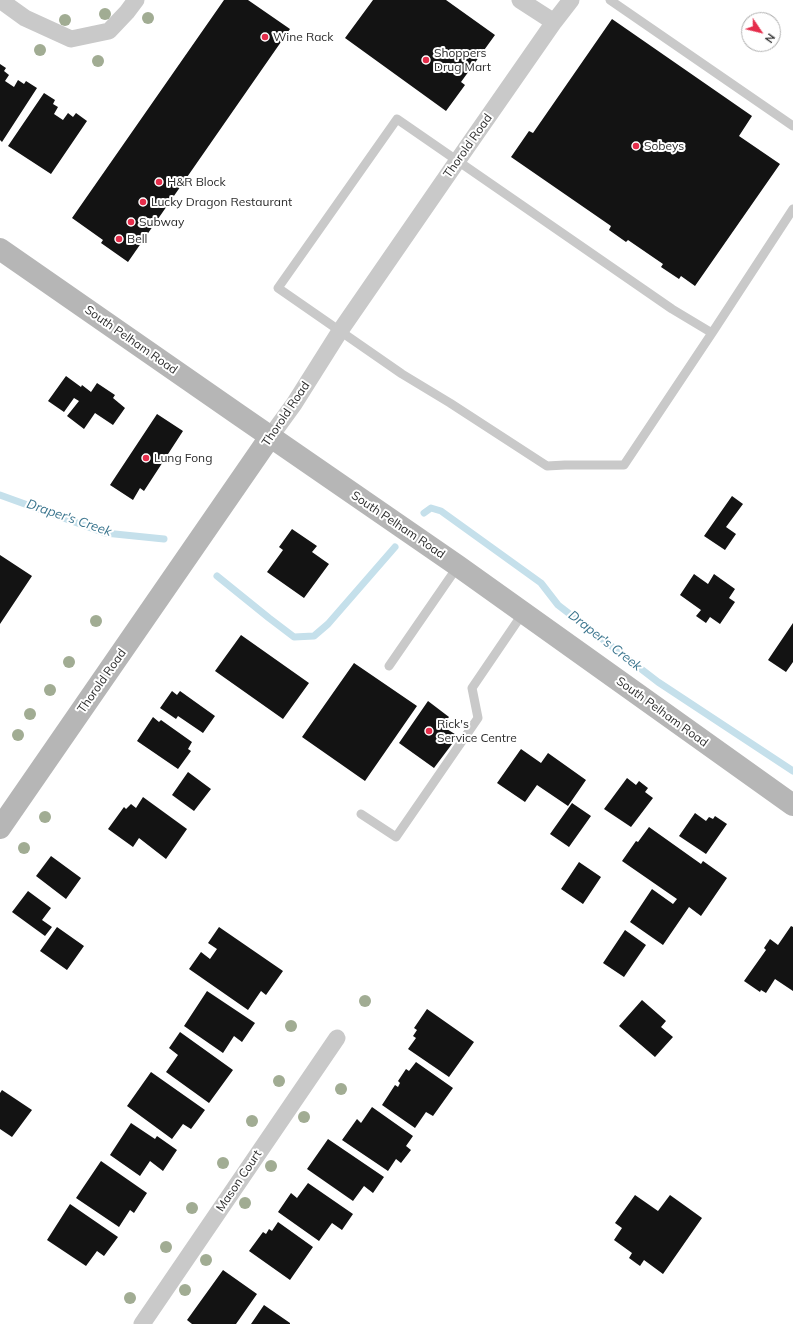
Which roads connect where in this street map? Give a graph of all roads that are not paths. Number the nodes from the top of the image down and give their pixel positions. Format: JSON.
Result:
{"nodes":[{"id":1,"x":0,"y":0,"type":"edge"},
{"id":2,"x":136,"y":0,"type":"edge"},
{"id":3,"x":520,"y":0,"type":"edge"},
{"id":4,"x":571,"y":0,"type":"edge"},
{"id":5,"x":610,"y":0,"type":"edge"},
{"id":6,"x":554,"y":22,"type":"junction"},
{"id":7,"x":793,"y":126,"type":"edge"},
{"id":8,"x":458,"y":160,"type":"junction"},
{"id":9,"x":793,"y":209,"type":"edge"},
{"id":10,"x":0,"y":248,"type":"edge"},
{"id":11,"x":340,"y":331,"type":"junction"},
{"id":12,"x":712,"y":333,"type":"junction"},
{"id":13,"x":270,"y":437,"type":"junction"},
{"id":14,"x":458,"y":566,"type":"junction"},
{"id":15,"x":523,"y":613,"type":"junction"},
{"id":16,"x":389,"y":666,"type":"dead end"},
{"id":17,"x":793,"y":805,"type":"edge"},
{"id":18,"x":361,"y":814,"type":"dead end"},
{"id":19,"x":0,"y":828,"type":"edge"},
{"id":20,"x":337,"y":1038,"type":"dead end"},
{"id":21,"x":142,"y":1324,"type":"edge"}],
"edges":[{"from":1,"to":2,"type":"street"},
{"from":3,"to":6,"type":"street"},
{"from":4,"to":6,"type":"street","name":"Thorold Road"},
{"from":5,"to":7,"type":"lane"},
{"from":6,"to":8,"type":"street","name":"Thorold Road"},
{"from":8,"to":11,"type":"street","name":"Thorold Road"},
{"from":8,"to":11,"type":"lane"},
{"from":8,"to":12,"type":"lane"},
{"from":9,"to":12,"type":"lane"},
{"from":10,"to":13,"type":"main road","name":"South Pelham Road"},
{"from":11,"to":12,"type":"lane"},
{"from":11,"to":13,"type":"street","name":"Thorold Road"},
{"from":13,"to":14,"type":"main road","name":"South Pelham Road"},
{"from":13,"to":19,"type":"main road","name":"Thorold Road"},
{"from":14,"to":15,"type":"main road","name":"South Pelham Road"},
{"from":14,"to":16,"type":"lane"},
{"from":15,"to":17,"type":"main road","name":"South Pelham Road"},
{"from":15,"to":18,"type":"lane"},
{"from":20,"to":21,"type":"street","name":"Mason Court"}]}
